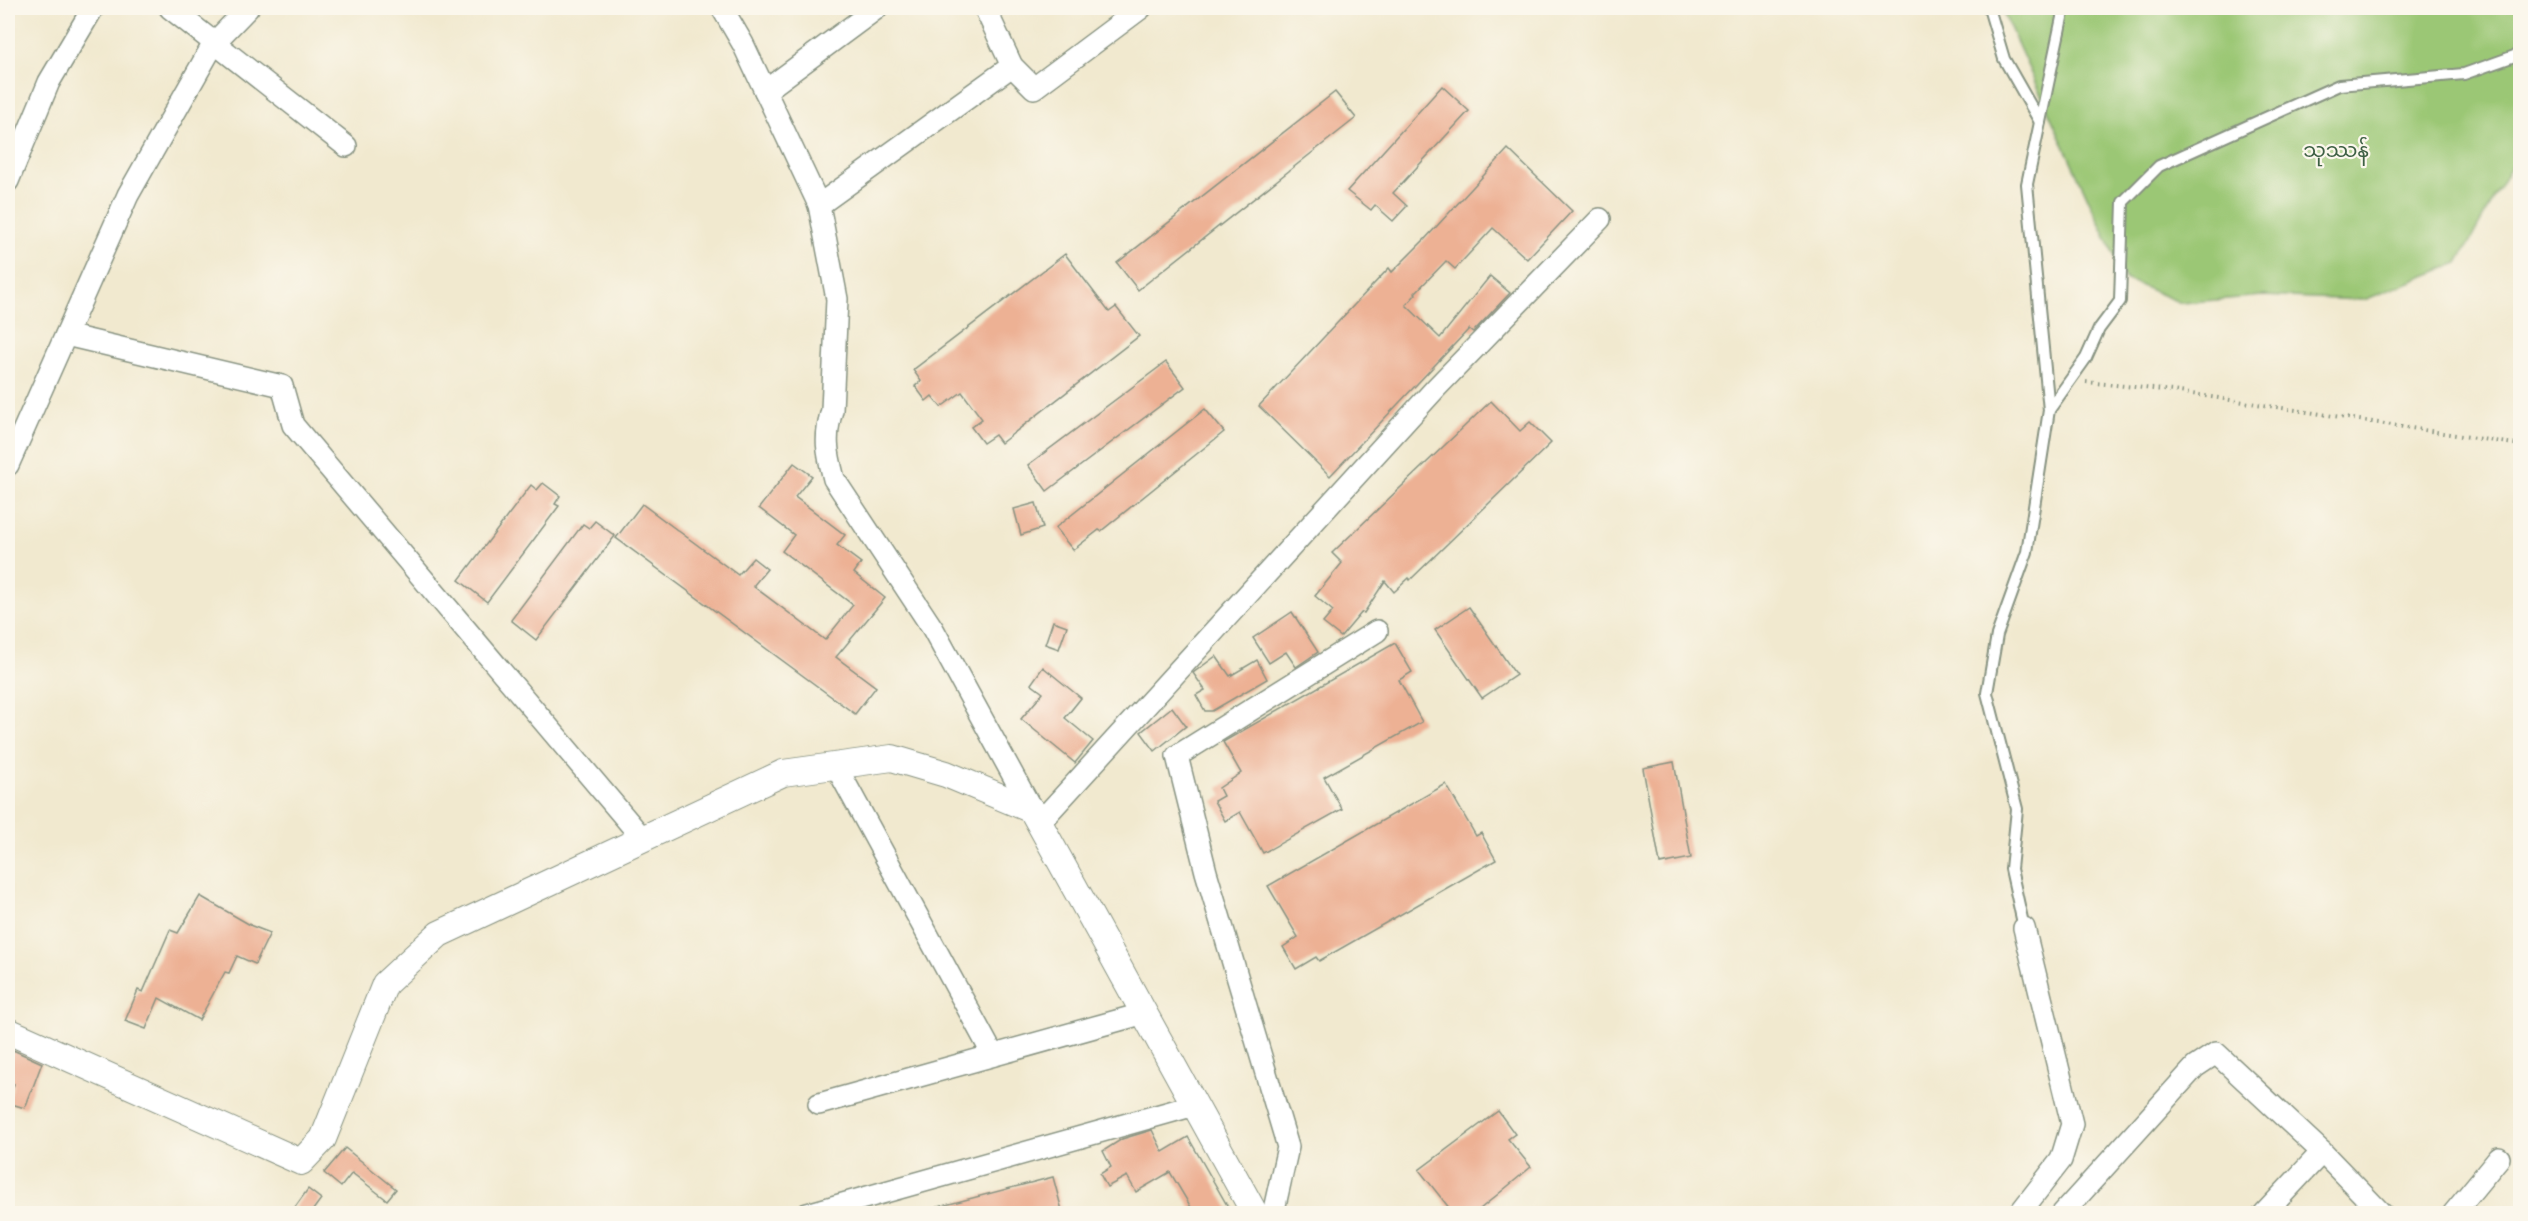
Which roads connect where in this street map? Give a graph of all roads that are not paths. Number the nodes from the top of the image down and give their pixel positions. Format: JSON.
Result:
{"nodes":[{"id":1,"x":93,"y":8,"type":"edge"},
{"id":2,"x":170,"y":8,"type":"edge"},
{"id":3,"x":248,"y":8,"type":"edge"},
{"id":4,"x":722,"y":8,"type":"edge"},
{"id":5,"x":877,"y":8,"type":"edge"},
{"id":6,"x":985,"y":8,"type":"edge"},
{"id":7,"x":1141,"y":8,"type":"edge"},
{"id":8,"x":1989,"y":8,"type":"edge"},
{"id":9,"x":2064,"y":8,"type":"edge"},
{"id":10,"x":2511,"y":8,"type":"edge"},
{"id":11,"x":2520,"y":14,"type":"edge"},
{"id":12,"x":214,"y":43,"type":"junction"},
{"id":13,"x":2520,"y":54,"type":"edge"},
{"id":14,"x":1012,"y":66,"type":"junction"},
{"id":15,"x":765,"y":91,"type":"junction"},
{"id":16,"x":2040,"y":122,"type":"junction"},
{"id":17,"x":346,"y":147,"type":"dead end"},
{"id":18,"x":8,"y":182,"type":"edge"},
{"id":19,"x":819,"y":205,"type":"junction"},
{"id":20,"x":1600,"y":219,"type":"dead end"},
{"id":21,"x":66,"y":334,"type":"junction"},
{"id":22,"x":2049,"y":410,"type":"junction"},
{"id":23,"x":8,"y":465,"type":"edge"},
{"id":24,"x":1377,"y":631,"type":"dead end"},
{"id":25,"x":836,"y":766,"type":"junction"},
{"id":26,"x":1036,"y":816,"type":"junction"},
{"id":27,"x":643,"y":839,"type":"junction"},
{"id":28,"x":2024,"y":928,"type":"joint"},
{"id":29,"x":1145,"y":1013,"type":"junction"},
{"id":30,"x":8,"y":1031,"type":"edge"},
{"id":31,"x":993,"y":1055,"type":"junction"},
{"id":32,"x":819,"y":1104,"type":"dead end"},
{"id":33,"x":1195,"y":1105,"type":"junction"},
{"id":34,"x":2322,"y":1152,"type":"junction"},
{"id":35,"x":2499,"y":1158,"type":"dead end"},
{"id":36,"x":807,"y":1214,"type":"edge"},
{"id":37,"x":1255,"y":1214,"type":"edge"},
{"id":38,"x":1273,"y":1214,"type":"edge"},
{"id":39,"x":2019,"y":1214,"type":"edge"},
{"id":40,"x":2062,"y":1214,"type":"edge"},
{"id":41,"x":2264,"y":1214,"type":"edge"},
{"id":42,"x":2382,"y":1214,"type":"edge"},
{"id":43,"x":2453,"y":1214,"type":"edge"}],
"edges":[{"from":1,"to":18,"type":"street"},
{"from":2,"to":12,"type":"street"},
{"from":3,"to":12,"type":"street"},
{"from":4,"to":15,"type":"street"},
{"from":5,"to":15,"type":"street"},
{"from":6,"to":14,"type":"street"},
{"from":7,"to":14,"type":"street"},
{"from":8,"to":16,"type":"lane"},
{"from":9,"to":16,"type":"lane"},
{"from":10,"to":11,"type":"lane"},
{"from":12,"to":17,"type":"street"},
{"from":12,"to":21,"type":"street"},
{"from":13,"to":22,"type":"lane"},
{"from":14,"to":19,"type":"street"},
{"from":15,"to":19,"type":"street"},
{"from":16,"to":22,"type":"lane"},
{"from":19,"to":26,"type":"street"},
{"from":20,"to":26,"type":"street"},
{"from":21,"to":23,"type":"street"},
{"from":21,"to":27,"type":"street"},
{"from":22,"to":28,"type":"lane"},
{"from":24,"to":38,"type":"street"},
{"from":25,"to":26,"type":"street"},
{"from":25,"to":27,"type":"street"},
{"from":25,"to":31,"type":"street"},
{"from":26,"to":29,"type":"street"},
{"from":27,"to":30,"type":"street"},
{"from":28,"to":39,"type":"street"},
{"from":29,"to":31,"type":"street"},
{"from":29,"to":33,"type":"street"},
{"from":31,"to":32,"type":"street"},
{"from":33,"to":36,"type":"street"},
{"from":33,"to":37,"type":"street"},
{"from":34,"to":40,"type":"street"},
{"from":34,"to":41,"type":"street"},
{"from":34,"to":42,"type":"street"},
{"from":35,"to":43,"type":"street"}]}
